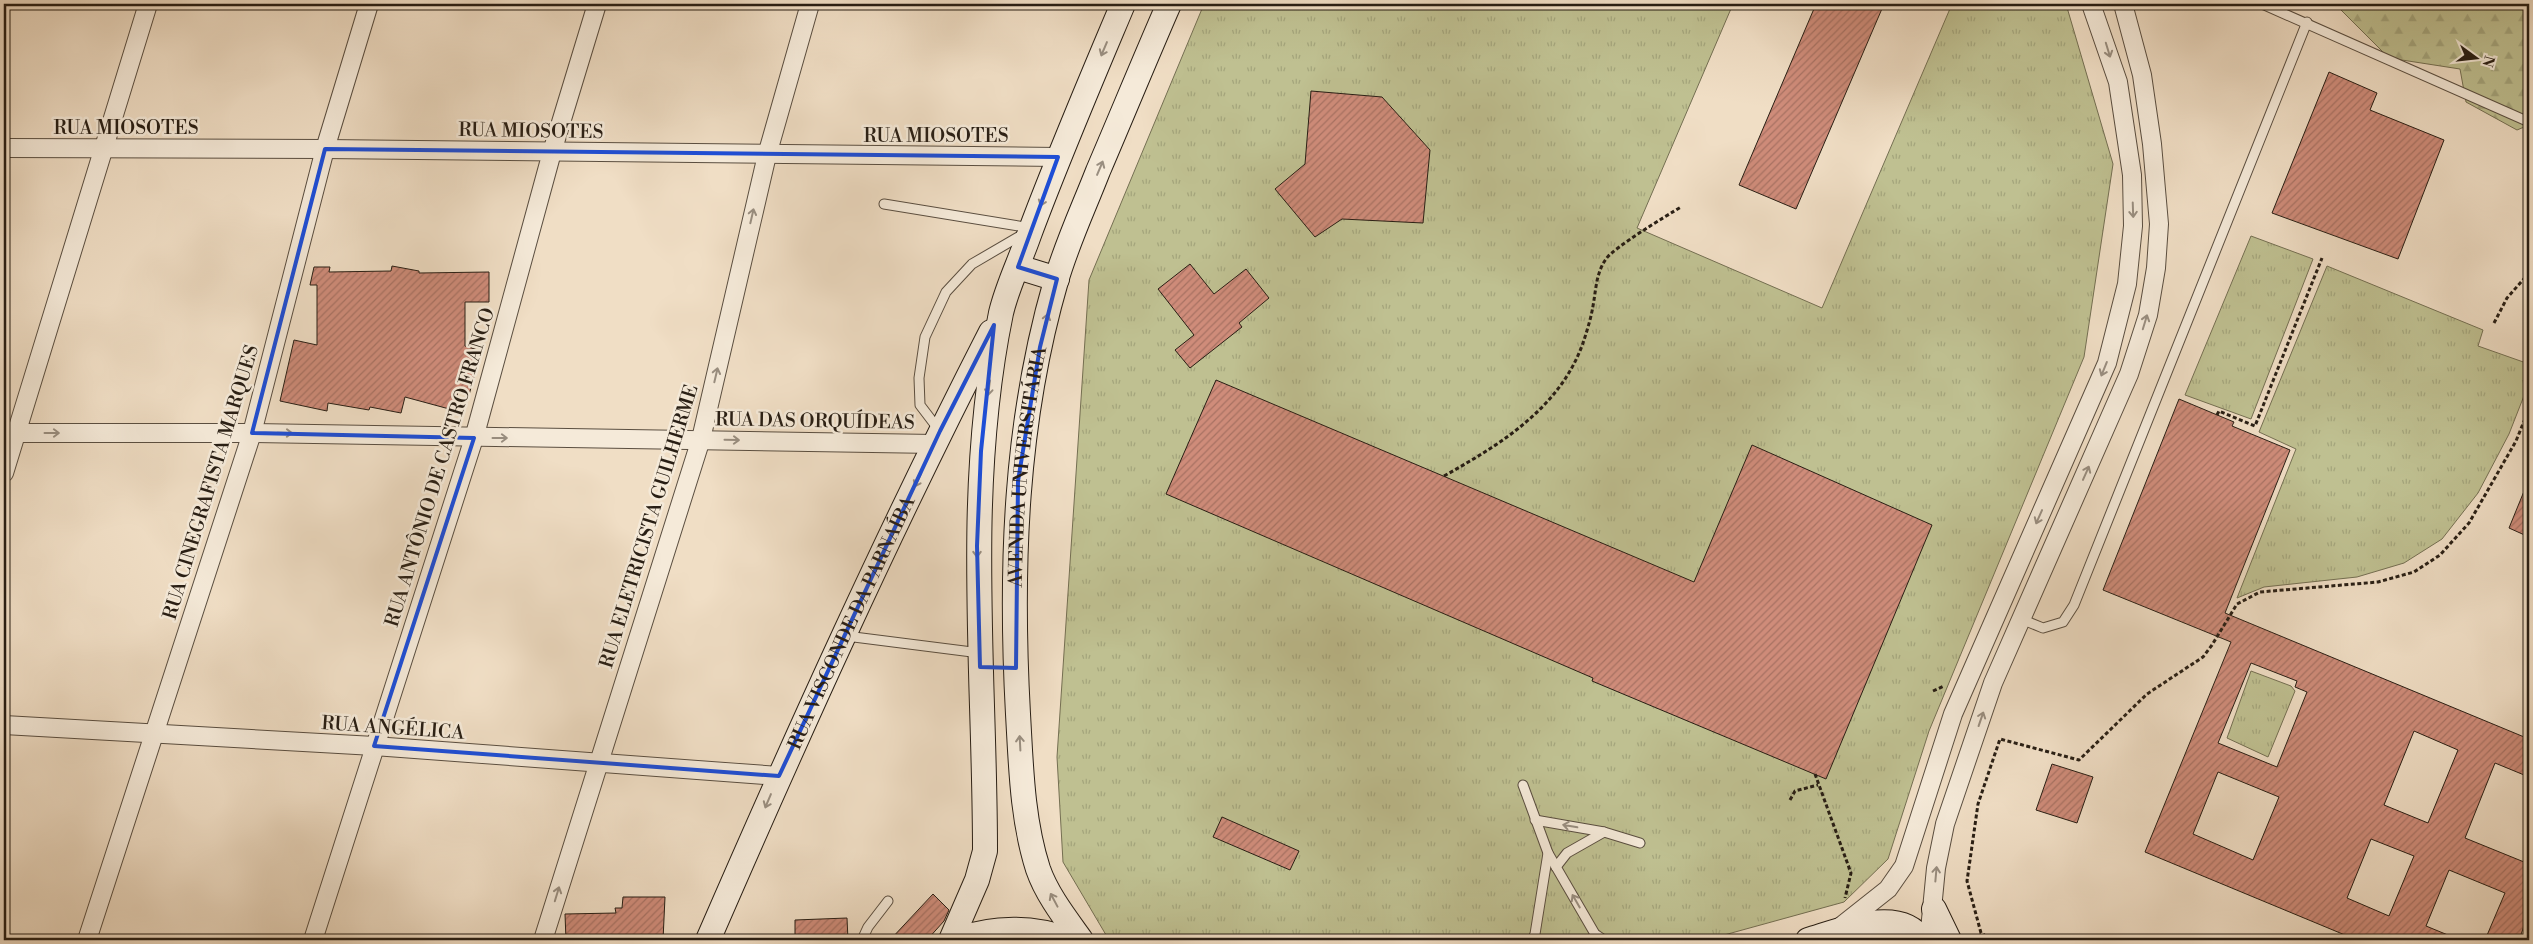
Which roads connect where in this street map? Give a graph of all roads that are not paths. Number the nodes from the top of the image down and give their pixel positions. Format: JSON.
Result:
{"nodes":[{"id":1,"x":148,"y":4,"type":"edge"},
{"id":2,"x":369,"y":4,"type":"edge"},
{"id":3,"x":597,"y":4,"type":"edge"},
{"id":4,"x":810,"y":4,"type":"edge"},
{"id":5,"x":1123,"y":4,"type":"edge"},
{"id":6,"x":1169,"y":4,"type":"edge"},
{"id":7,"x":2091,"y":4,"type":"edge"},
{"id":8,"x":2124,"y":4,"type":"edge"},
{"id":9,"x":2262,"y":4,"type":"edge"},
{"id":10,"x":2307,"y":22,"type":"junction"},
{"id":11,"x":2529,"y":122,"type":"edge"},
{"id":12,"x":105,"y":147,"type":"junction"},
{"id":13,"x":4,"y":148,"type":"edge"},
{"id":14,"x":325,"y":148,"type":"junction"},
{"id":15,"x":552,"y":152,"type":"junction"},
{"id":16,"x":767,"y":155,"type":"junction"},
{"id":17,"x":1058,"y":157,"type":"junction"},
{"id":18,"x":884,"y":204,"type":"dead end"},
{"id":19,"x":1032,"y":228,"type":"junction"},
{"id":20,"x":1018,"y":266,"type":"junction"},
{"id":21,"x":1057,"y":279,"type":"junction"},
{"id":22,"x":1002,"y":310,"type":"junction"},
{"id":23,"x":9,"y":433,"type":"edge"},
{"id":24,"x":252,"y":433,"type":"junction"},
{"id":25,"x":474,"y":438,"type":"junction"},
{"id":26,"x":937,"y":438,"type":"junction"},
{"id":27,"x":701,"y":439,"type":"junction"},
{"id":28,"x":4,"y":473,"type":"edge"},
{"id":29,"x":2021,"y":619,"type":"junction"},
{"id":30,"x":845,"y":636,"type":"junction"},
{"id":31,"x":980,"y":660,"type":"junction"},
{"id":32,"x":1016,"y":668,"type":"junction"},
{"id":33,"x":4,"y":725,"type":"edge"},
{"id":34,"x":154,"y":734,"type":"junction"},
{"id":35,"x":374,"y":746,"type":"junction"},
{"id":36,"x":597,"y":762,"type":"junction"},
{"id":37,"x":779,"y":776,"type":"junction"},
{"id":38,"x":1522,"y":785,"type":"dead end"},
{"id":39,"x":1535,"y":820,"type":"junction"},
{"id":40,"x":1604,"y":832,"type":"junction"},
{"id":41,"x":1640,"y":843,"type":"dead end"},
{"id":42,"x":1548,"y":853,"type":"junction"},
{"id":43,"x":1556,"y":867,"type":"junction"},
{"id":44,"x":888,"y":901,"type":"dead end"},
{"id":45,"x":1934,"y":909,"type":"junction"},
{"id":46,"x":1818,"y":937,"type":"edge"},
{"id":47,"x":87,"y":940,"type":"edge"},
{"id":48,"x":314,"y":940,"type":"edge"},
{"id":49,"x":543,"y":940,"type":"edge"},
{"id":50,"x":708,"y":940,"type":"edge"},
{"id":51,"x":862,"y":940,"type":"edge"},
{"id":52,"x":953,"y":940,"type":"edge"},
{"id":53,"x":1070,"y":940,"type":"edge"},
{"id":54,"x":1081,"y":940,"type":"edge"},
{"id":55,"x":1532,"y":940,"type":"edge"},
{"id":56,"x":1604,"y":940,"type":"edge"},
{"id":57,"x":1922,"y":940,"type":"edge"},
{"id":58,"x":1929,"y":940,"type":"edge"},
{"id":59,"x":1949,"y":940,"type":"edge"}],
"edges":[{"from":1,"to":12,"type":"street"},
{"from":2,"to":14,"type":"street","name":"RUA CINEGRAFISTA MARQUES"},
{"from":3,"to":15,"type":"street","name":"RUA ANTÔNIO DE CASTRO FRANCO"},
{"from":4,"to":16,"type":"street","name":"RUA ELETRICISTA GUILHERME"},
{"from":5,"to":17,"type":"main road","name":"AVENIDA UNIVERSITÁRIA","one_way":true},
{"from":21,"to":6,"type":"main road","name":"AVENIDA UNIVERSITÁRIA","one_way":true},
{"from":7,"to":46,"type":"street","one_way":true},
{"from":29,"to":8,"type":"street","one_way":true},
{"from":9,"to":10,"type":"lane"},
{"from":10,"to":11,"type":"lane"},
{"from":10,"to":29,"type":"lane"},
{"from":12,"to":13,"type":"street","name":"RUA MIOSOTES"},
{"from":12,"to":14,"type":"street","name":"RUA MIOSOTES"},
{"from":12,"to":23,"type":"street"},
{"from":14,"to":15,"type":"street","name":"RUA MIOSOTES"},
{"from":14,"to":24,"type":"street","name":"RUA CINEGRAFISTA MARQUES"},
{"from":15,"to":16,"type":"street","name":"RUA MIOSOTES"},
{"from":15,"to":25,"type":"street","name":"RUA ANTÔNIO DE CASTRO FRANCO"},
{"from":16,"to":17,"type":"street","name":"RUA MIOSOTES"},
{"from":27,"to":16,"type":"street","name":"RUA ELETRICISTA GUILHERME","one_way":true},
{"from":17,"to":19,"type":"main road","name":"AVENIDA UNIVERSITÁRIA","one_way":true},
{"from":18,"to":19,"type":"lane"},
{"from":19,"to":20,"type":"main road","name":"AVENIDA UNIVERSITÁRIA"},
{"from":19,"to":26,"type":"lane"},
{"from":20,"to":21,"type":"main road"},
{"from":20,"to":22,"type":"main road","name":"AVENIDA UNIVERSITÁRIA"},
{"from":32,"to":21,"type":"main road","name":"AVENIDA UNIVERSITÁRIA","one_way":true},
{"from":22,"to":26,"type":"main road","name":"RUA VISCONDE DA PARNAÍBA"},
{"from":22,"to":31,"type":"main road","name":"AVENIDA UNIVERSITÁRIA","one_way":true},
{"from":23,"to":24,"type":"street","name":"RUA DAS ORQUÍDEAS","one_way":true},
{"from":23,"to":28,"type":"street"},
{"from":24,"to":25,"type":"street","name":"RUA DAS ORQUÍDEAS","one_way":true},
{"from":24,"to":34,"type":"street","name":"RUA CINEGRAFISTA MARQUES"},
{"from":25,"to":27,"type":"street","name":"RUA DAS ORQUÍDEAS","one_way":true},
{"from":25,"to":35,"type":"street","name":"RUA ANTÔNIO DE CASTRO FRANCO"},
{"from":27,"to":26,"type":"street","name":"RUA DAS ORQUÍDEAS","one_way":true},
{"from":26,"to":30,"type":"main road","name":"RUA VISCONDE DA PARNAÍBA","one_way":true},
{"from":27,"to":36,"type":"street","name":"RUA ELETRICISTA GUILHERME"},
{"from":45,"to":29,"type":"street","one_way":true},
{"from":30,"to":31,"type":"lane"},
{"from":30,"to":37,"type":"main road","name":"RUA VISCONDE DA PARNAÍBA"},
{"from":31,"to":32,"type":"main road"},
{"from":31,"to":52,"type":"main road","name":"AVENIDA UNIVERSITÁRIA"},
{"from":54,"to":32,"type":"main road","name":"AVENIDA UNIVERSITÁRIA","one_way":true},
{"from":33,"to":34,"type":"street","name":"RUA ANGÉLICA"},
{"from":34,"to":35,"type":"street","name":"RUA ANGÉLICA"},
{"from":34,"to":47,"type":"street","name":"RUA CINEGRAFISTA MARQUES"},
{"from":35,"to":36,"type":"street","name":"RUA ANGÉLICA"},
{"from":35,"to":48,"type":"street","name":"RUA ANTÔNIO DE CASTRO FRANCO"},
{"from":36,"to":37,"type":"street","name":"RUA ANGÉLICA"},
{"from":49,"to":36,"type":"street","name":"RUA ELETRICISTA GUILHERME","one_way":true},
{"from":37,"to":50,"type":"main road","name":"RUA VISCONDE DA PARNAÍBA","one_way":true},
{"from":38,"to":39,"type":"lane"},
{"from":40,"to":39,"type":"lane","one_way":true},
{"from":39,"to":42,"type":"lane"},
{"from":40,"to":41,"type":"lane"},
{"from":40,"to":43,"type":"lane"},
{"from":42,"to":43,"type":"lane"},
{"from":42,"to":55,"type":"lane"},
{"from":56,"to":43,"type":"lane","one_way":true},
{"from":44,"to":51,"type":"lane"},
{"from":45,"to":58,"type":"street"},
{"from":45,"to":59,"type":"main road"},
{"from":46,"to":57,"type":"main road"},
{"from":52,"to":53,"type":"main road"}]}
